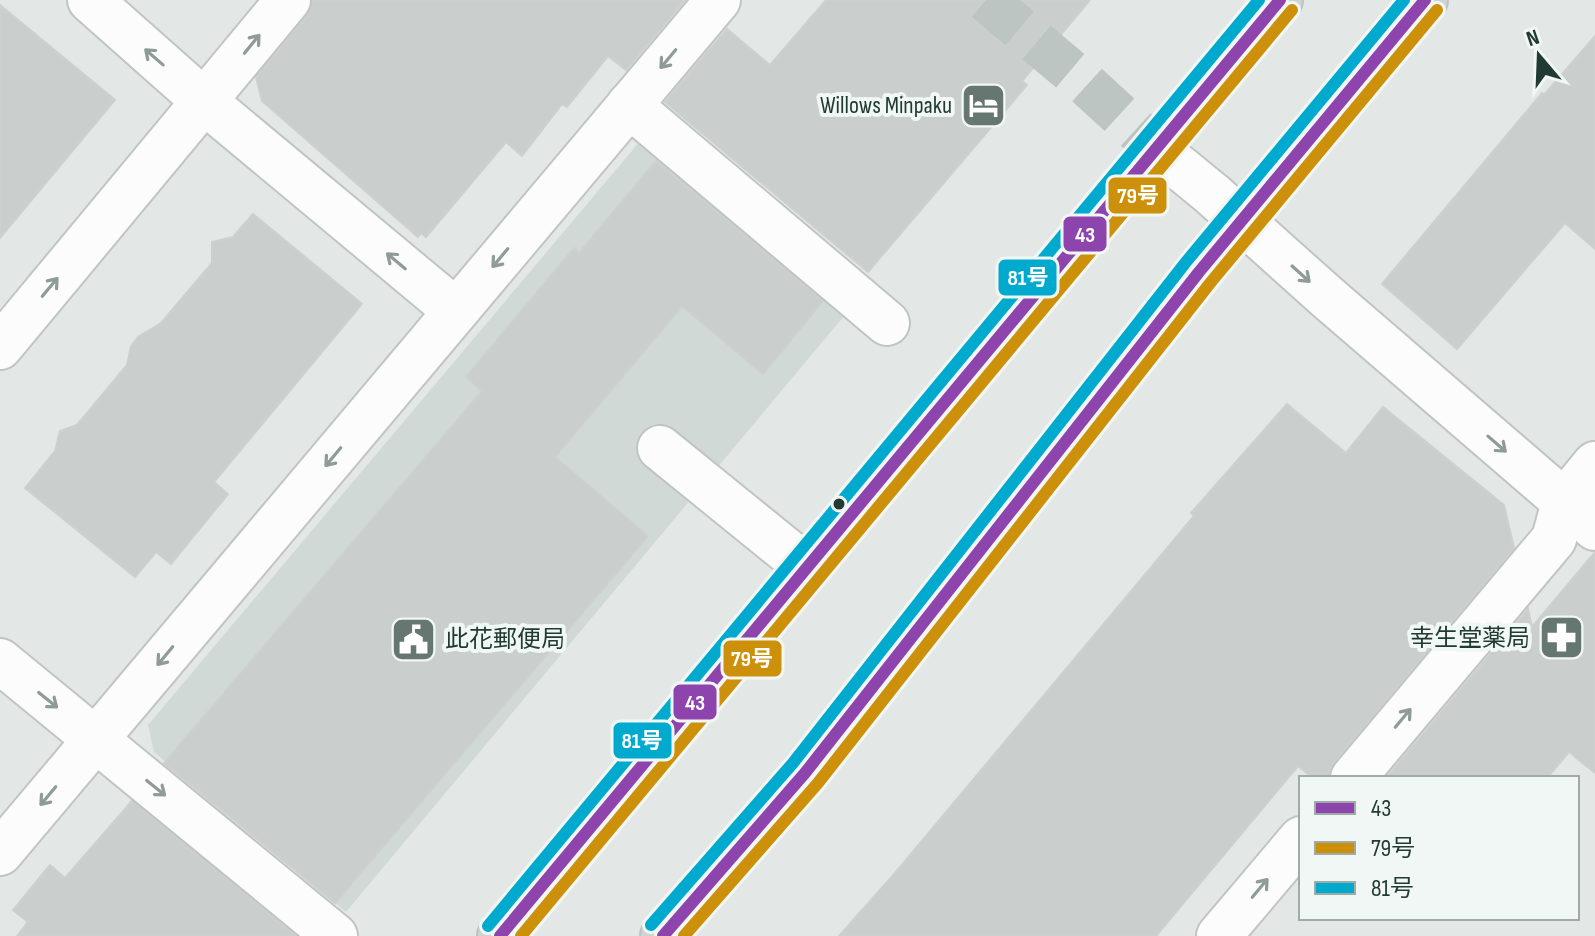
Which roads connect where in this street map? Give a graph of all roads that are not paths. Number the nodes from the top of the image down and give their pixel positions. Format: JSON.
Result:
{"nodes":[{"id":1,"x":90,"y":0,"type":"edge"},
{"id":2,"x":288,"y":0,"type":"edge"},
{"id":3,"x":718,"y":0,"type":"edge"},
{"id":4,"x":1280,"y":0,"type":"edge"},
{"id":5,"x":1425,"y":0,"type":"edge"},
{"id":6,"x":205,"y":102,"type":"junction"},
{"id":7,"x":629,"y":105,"type":"junction"},
{"id":8,"x":1157,"y":149,"type":"junction"},
{"id":9,"x":1243,"y":222,"type":"junction"},
{"id":10,"x":456,"y":311,"type":"junction"},
{"id":11,"x":887,"y":323,"type":"dead end"},
{"id":12,"x":0,"y":347,"type":"edge"},
{"id":13,"x":660,"y":448,"type":"dead end"},
{"id":14,"x":1595,"y":464,"type":"edge"},
{"id":15,"x":1580,"y":515,"type":"edge"},
{"id":16,"x":808,"y":568,"type":"junction"},
{"id":17,"x":0,"y":661,"type":"edge"},
{"id":18,"x":95,"y":739,"type":"junction"},
{"id":19,"x":1355,"y":776,"type":"edge"},
{"id":20,"x":1299,"y":841,"type":"edge"},
{"id":21,"x":0,"y":853,"type":"edge"},
{"id":22,"x":335,"y":936,"type":"edge"},
{"id":23,"x":500,"y":936,"type":"edge"},
{"id":24,"x":663,"y":936,"type":"edge"},
{"id":25,"x":1219,"y":936,"type":"edge"}],
"edges":[{"from":6,"to":1,"type":"street","one_way":true},
{"from":6,"to":2,"type":"street","one_way":true},
{"from":3,"to":7,"type":"street","one_way":true},
{"from":4,"to":8,"type":"main road"},
{"from":5,"to":9,"type":"main road"},
{"from":10,"to":6,"type":"street","one_way":true},
{"from":12,"to":6,"type":"street","one_way":true},
{"from":7,"to":10,"type":"street","one_way":true},
{"from":7,"to":11,"type":"street"},
{"from":8,"to":9,"type":"street"},
{"from":8,"to":16,"type":"main road"},
{"from":9,"to":15,"type":"street","one_way":true},
{"from":9,"to":24,"type":"main road"},
{"from":10,"to":18,"type":"street","one_way":true},
{"from":13,"to":16,"type":"street"},
{"from":14,"to":15,"type":"street"},
{"from":19,"to":15,"type":"street","one_way":true},
{"from":16,"to":23,"type":"main road"},
{"from":17,"to":18,"type":"street","one_way":true},
{"from":18,"to":21,"type":"street","one_way":true},
{"from":18,"to":22,"type":"street","one_way":true},
{"from":25,"to":20,"type":"street","one_way":true}]}
